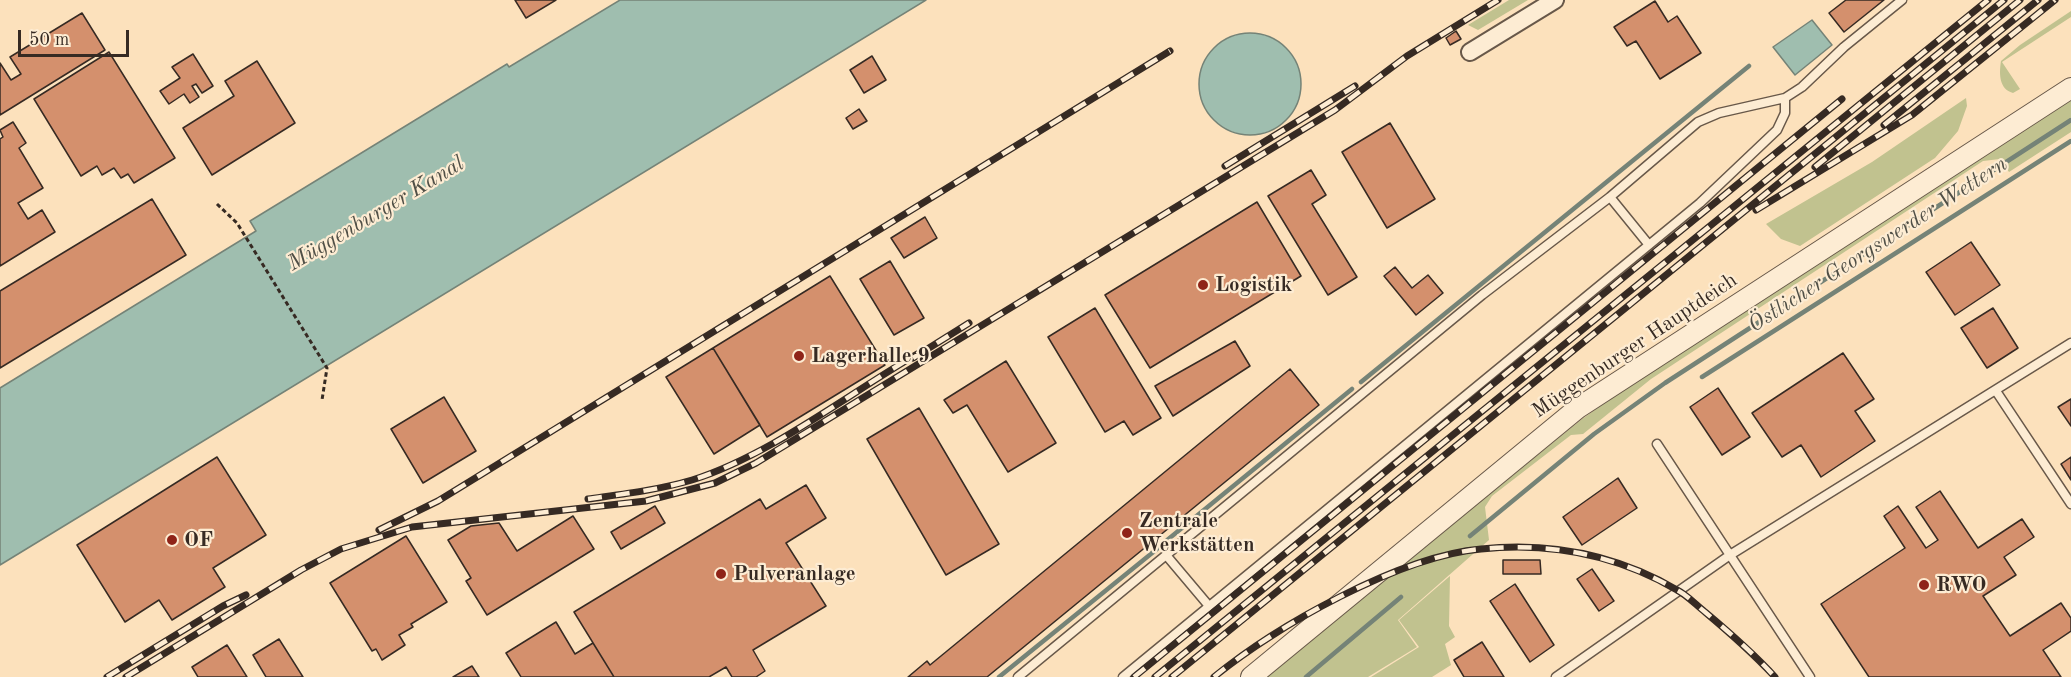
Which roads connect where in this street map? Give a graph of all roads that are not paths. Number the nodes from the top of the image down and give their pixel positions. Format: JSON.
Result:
{"nodes":[{"id":1,"x":1556,"y":0,"type":"edge"},
{"id":2,"x":1902,"y":0,"type":"edge"},
{"id":3,"x":1470,"y":52,"type":"dead end"},
{"id":4,"x":2071,"y":88,"type":"edge"},
{"id":5,"x":1785,"y":98,"type":"junction"},
{"id":6,"x":1610,"y":197,"type":"junction"},
{"id":7,"x":1649,"y":245,"type":"junction"},
{"id":8,"x":2071,"y":343,"type":"edge"},
{"id":9,"x":1996,"y":391,"type":"junction"},
{"id":10,"x":1657,"y":444,"type":"dead end"},
{"id":11,"x":2071,"y":504,"type":"edge"},
{"id":12,"x":1166,"y":555,"type":"junction"},
{"id":13,"x":1730,"y":555,"type":"junction"},
{"id":14,"x":1209,"y":606,"type":"junction"},
{"id":15,"x":1018,"y":677,"type":"edge"},
{"id":16,"x":1123,"y":677,"type":"edge"},
{"id":17,"x":1251,"y":677,"type":"edge"},
{"id":18,"x":1556,"y":677,"type":"edge"},
{"id":19,"x":1810,"y":677,"type":"edge"}],
"edges":[{"from":1,"to":3,"type":"street"},
{"from":2,"to":5,"type":"lane"},
{"from":4,"to":17,"type":"street","name":"Müggenburger Hauptdeich"},
{"from":5,"to":6,"type":"lane"},
{"from":5,"to":7,"type":"lane"},
{"from":6,"to":7,"type":"lane"},
{"from":6,"to":12,"type":"lane"},
{"from":7,"to":14,"type":"lane"},
{"from":8,"to":9,"type":"lane"},
{"from":9,"to":11,"type":"lane"},
{"from":9,"to":13,"type":"lane"},
{"from":10,"to":13,"type":"lane"},
{"from":12,"to":14,"type":"lane"},
{"from":12,"to":15,"type":"lane"},
{"from":13,"to":18,"type":"lane"},
{"from":13,"to":19,"type":"lane"},
{"from":14,"to":16,"type":"lane"}]}
